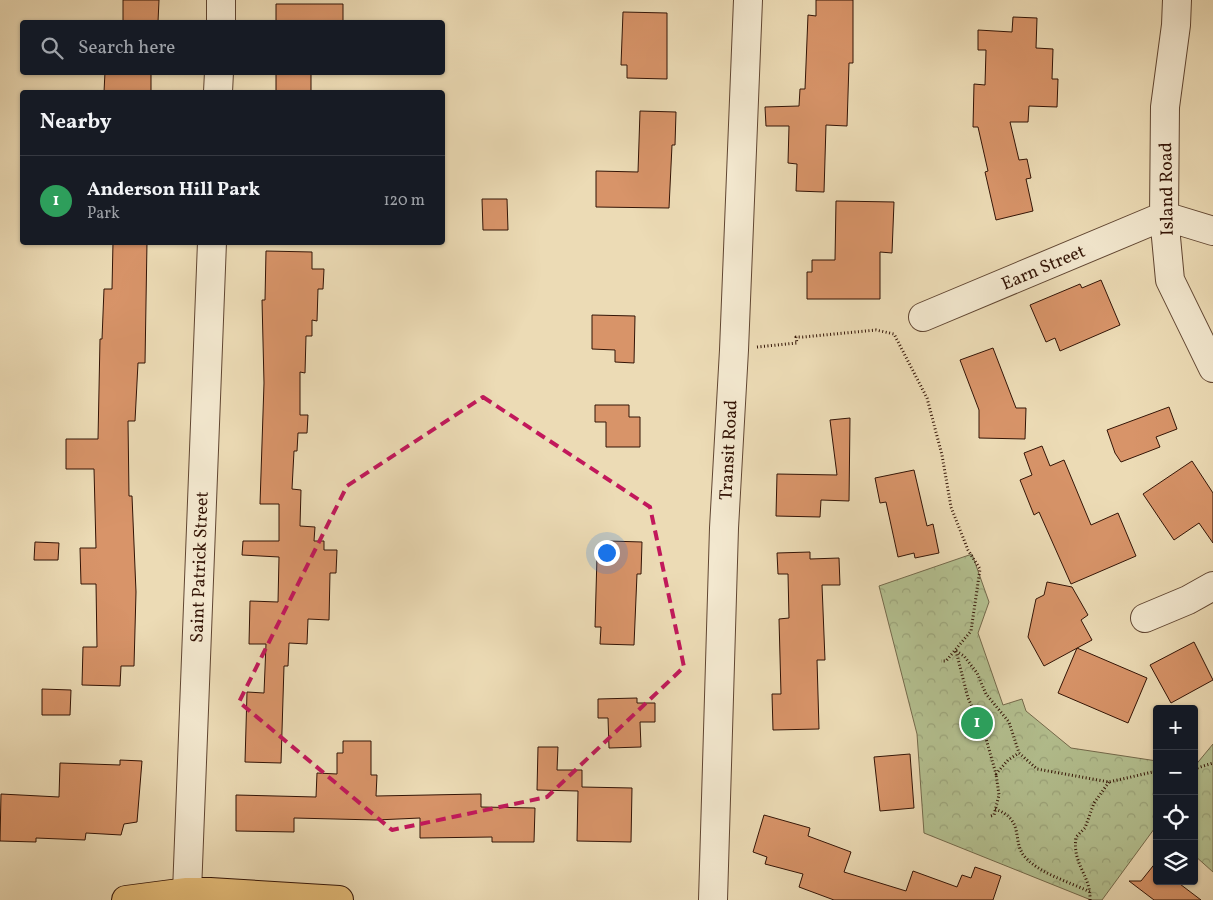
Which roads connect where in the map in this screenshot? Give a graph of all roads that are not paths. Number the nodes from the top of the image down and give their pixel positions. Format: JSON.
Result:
{"nodes":[{"id":1,"x":221,"y":0,"type":"edge"},
{"id":2,"x":748,"y":0,"type":"edge"},
{"id":3,"x":1177,"y":0,"type":"edge"},
{"id":4,"x":220,"y":20,"type":"edge"},
{"id":5,"x":219,"y":75,"type":"edge"},
{"id":6,"x":218,"y":90,"type":"edge"},
{"id":7,"x":1164,"y":216,"type":"junction"},
{"id":8,"x":1213,"y":231,"type":"edge"},
{"id":9,"x":212,"y":245,"type":"edge"},
{"id":10,"x":923,"y":317,"type":"dead end"},
{"id":11,"x":1213,"y":368,"type":"edge"},
{"id":12,"x":1213,"y":586,"type":"edge"},
{"id":13,"x":1145,"y":618,"type":"dead end"},
{"id":14,"x":186,"y":892,"type":"junction"},
{"id":15,"x":126,"y":900,"type":"edge"},
{"id":16,"x":339,"y":900,"type":"edge"},
{"id":17,"x":713,"y":900,"type":"edge"}],
"edges":[{"from":1,"to":4,"type":"street"},
{"from":2,"to":17,"type":"street","name":"Transit Road"},
{"from":3,"to":7,"type":"street","name":"Island Road"},
{"from":5,"to":6,"type":"street"},
{"from":7,"to":8,"type":"street"},
{"from":7,"to":10,"type":"street","name":"Earn Street"},
{"from":7,"to":11,"type":"street","name":"Island Road"},
{"from":9,"to":14,"type":"street","name":"Saint Patrick Street"},
{"from":12,"to":13,"type":"street"},
{"from":14,"to":15,"type":"main road"},
{"from":14,"to":16,"type":"main road"}]}
